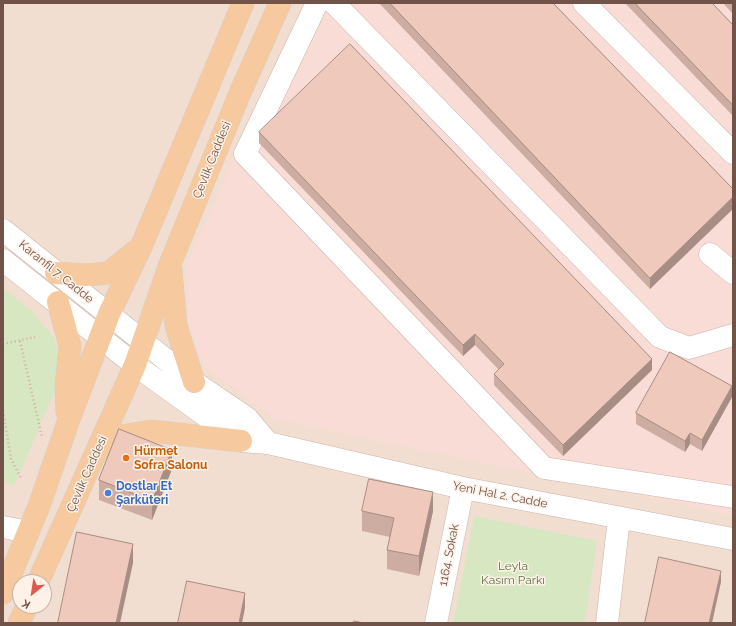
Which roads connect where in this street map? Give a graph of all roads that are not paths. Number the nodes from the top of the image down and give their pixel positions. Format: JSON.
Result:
{"nodes":[{"id":1,"x":243,"y":3,"type":"edge"},
{"id":2,"x":280,"y":3,"type":"edge"},
{"id":3,"x":316,"y":3,"type":"edge"},
{"id":4,"x":334,"y":3,"type":"edge"},
{"id":5,"x":584,"y":3,"type":"edge"},
{"id":6,"x":733,"y":153,"type":"edge"},
{"id":7,"x":3,"y":230,"type":"edge"},
{"id":8,"x":141,"y":247,"type":"junction"},
{"id":9,"x":710,"y":254,"type":"dead end"},
{"id":10,"x":3,"y":260,"type":"edge"},
{"id":11,"x":170,"y":264,"type":"junction"},
{"id":12,"x":56,"y":273,"type":"junction"},
{"id":13,"x":733,"y":273,"type":"edge"},
{"id":14,"x":58,"y":302,"type":"junction"},
{"id":15,"x":109,"y":314,"type":"junction"},
{"id":16,"x":733,"y":335,"type":"edge"},
{"id":17,"x":99,"y":337,"type":"junction"},
{"id":18,"x":144,"y":343,"type":"junction"},
{"id":19,"x":135,"y":365,"type":"junction"},
{"id":20,"x":194,"y":382,"type":"junction"},
{"id":21,"x":67,"y":425,"type":"junction"},
{"id":22,"x":241,"y":441,"type":"junction"},
{"id":23,"x":268,"y":443,"type":"junction"},
{"id":24,"x":95,"y":456,"type":"junction"},
{"id":25,"x":463,"y":488,"type":"junction"},
{"id":26,"x":732,"y":492,"type":"edge"},
{"id":27,"x":620,"y":518,"type":"junction"},
{"id":28,"x":3,"y":527,"type":"edge"},
{"id":29,"x":28,"y":532,"type":"junction"},
{"id":30,"x":733,"y":539,"type":"edge"},
{"id":31,"x":42,"y":574,"type":"edge"},
{"id":32,"x":3,"y":593,"type":"edge"},
{"id":33,"x":436,"y":623,"type":"edge"},
{"id":34,"x":607,"y":623,"type":"edge"}],
"edges":[{"from":1,"to":8,"type":"main road"},
{"from":2,"to":11,"type":"main road","name":"Çevlik Caddesi"},
{"from":3,"to":26,"type":"street"},
{"from":4,"to":16,"type":"street"},
{"from":5,"to":6,"type":"street"},
{"from":7,"to":12,"type":"street","name":"Karanfil 7. Cadde"},
{"from":8,"to":12,"type":"main road"},
{"from":8,"to":15,"type":"main road"},
{"from":9,"to":13,"type":"street"},
{"from":10,"to":14,"type":"street","name":"Karanfil 7. Cadde"},
{"from":11,"to":18,"type":"main road","name":"Çevlik Caddesi"},
{"from":11,"to":20,"type":"main road"},
{"from":12,"to":15,"type":"street","name":"Karanfil 7. Cadde"},
{"from":14,"to":17,"type":"street","name":"Karanfil 7. Cadde"},
{"from":14,"to":21,"type":"main road"},
{"from":15,"to":17,"type":"main road"},
{"from":15,"to":18,"type":"street","name":"Karanfil 7. Cadde"},
{"from":17,"to":19,"type":"street","name":"Karanfil 7. Cadde"},
{"from":17,"to":21,"type":"main road"},
{"from":18,"to":19,"type":"main road","name":"Çevlik Caddesi"},
{"from":18,"to":20,"type":"street","name":"Karanfil 7. Cadde"},
{"from":19,"to":22,"type":"street","name":"Karanfil 7. Cadde"},
{"from":19,"to":24,"type":"main road","name":"Çevlik Caddesi"},
{"from":20,"to":23,"type":"street","name":"Karanfil 7. Cadde"},
{"from":21,"to":29,"type":"main road"},
{"from":22,"to":23,"type":"street","name":"Yeni Hal 2. Cadde"},
{"from":22,"to":24,"type":"main road"},
{"from":23,"to":25,"type":"street","name":"Yeni Hal 2. Cadde"},
{"from":24,"to":31,"type":"main road","name":"Çevlik Caddesi"},
{"from":25,"to":27,"type":"street","name":"Yeni Hal 2. Cadde"},
{"from":25,"to":33,"type":"street","name":"1164. Sokak"},
{"from":27,"to":30,"type":"street","name":"Yeni Hal 2. Cadde"},
{"from":27,"to":34,"type":"street"},
{"from":28,"to":29,"type":"street"},
{"from":29,"to":32,"type":"main road"}]}
